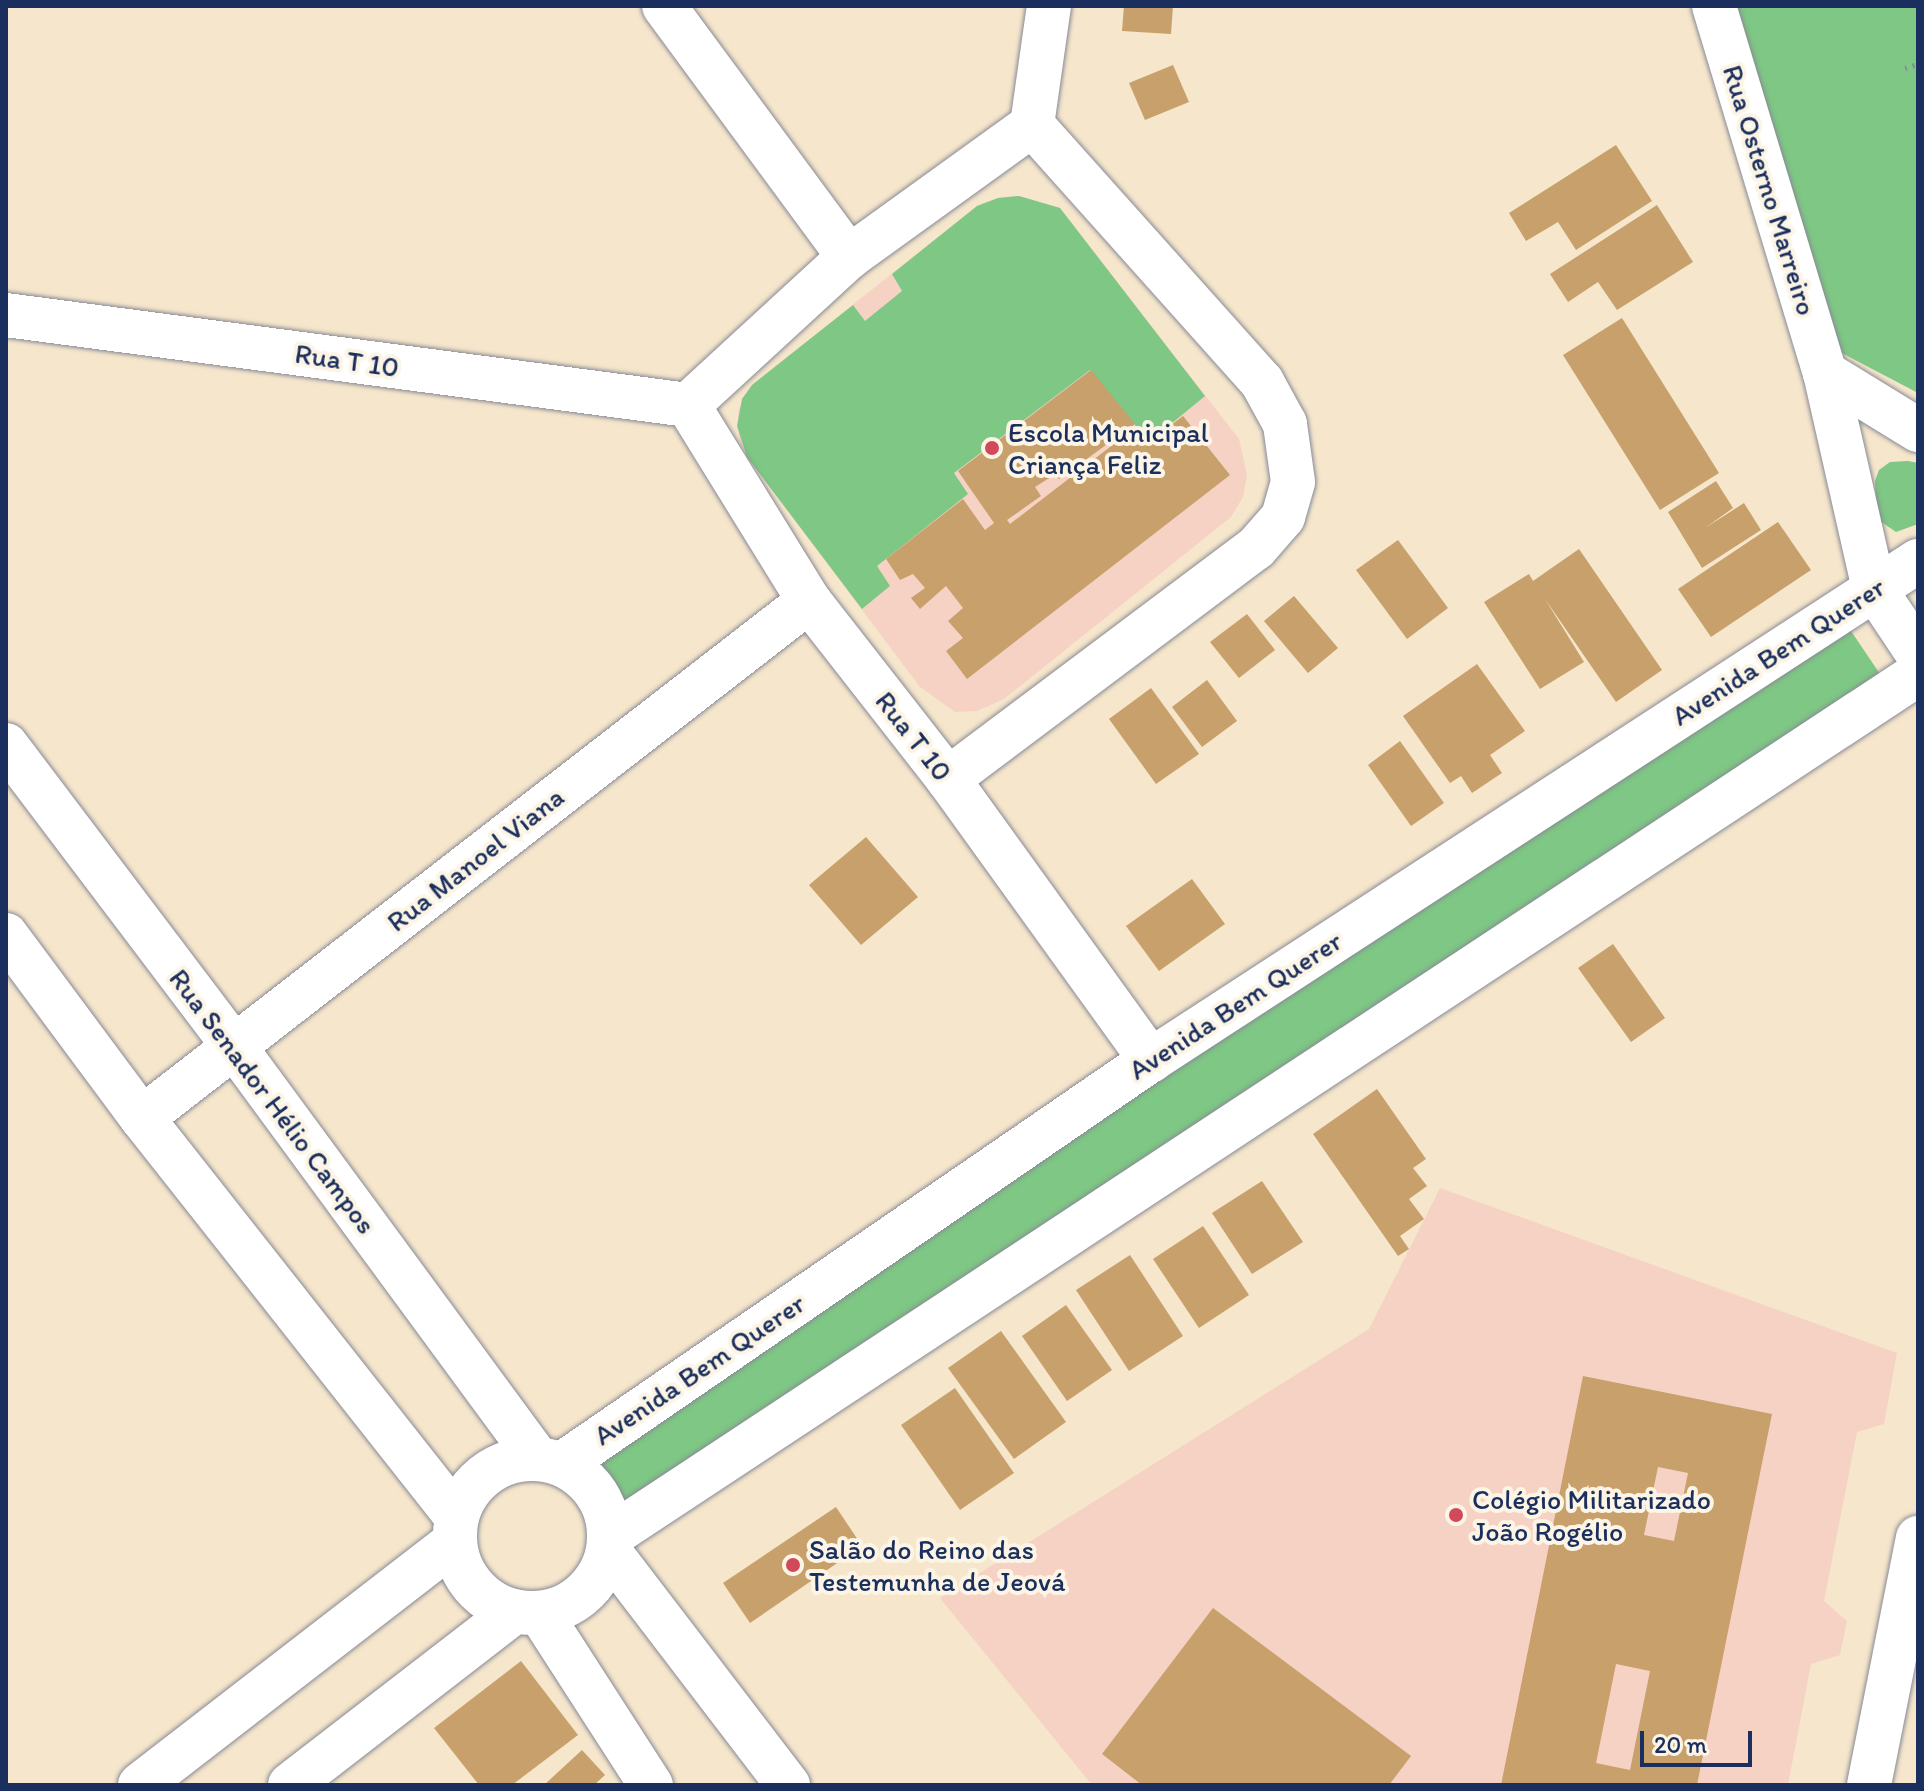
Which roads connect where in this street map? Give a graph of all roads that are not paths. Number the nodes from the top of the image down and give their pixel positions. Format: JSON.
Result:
{"nodes":[{"id":1,"x":664,"y":6,"type":"edge"},
{"id":2,"x":1049,"y":6,"type":"edge"},
{"id":3,"x":1714,"y":6,"type":"edge"},
{"id":4,"x":1032,"y":125,"type":"junction"},
{"id":5,"x":849,"y":257,"type":"junction"},
{"id":6,"x":6,"y":315,"type":"edge"},
{"id":7,"x":1825,"y":373,"type":"junction"},
{"id":8,"x":688,"y":405,"type":"junction"},
{"id":9,"x":1918,"y":430,"type":"edge"},
{"id":10,"x":1918,"y":561,"type":"edge"},
{"id":11,"x":1874,"y":588,"type":"junction"},
{"id":12,"x":809,"y":601,"type":"junction"},
{"id":13,"x":1918,"y":654,"type":"edge"},
{"id":14,"x":1918,"y":674,"type":"edge"},
{"id":15,"x":6,"y":745,"type":"edge"},
{"id":16,"x":948,"y":779,"type":"junction"},
{"id":17,"x":6,"y":935,"type":"edge"},
{"id":18,"x":234,"y":1046,"type":"junction"},
{"id":19,"x":1151,"y":1060,"type":"junction"},
{"id":20,"x":142,"y":1118,"type":"junction"},
{"id":21,"x":549,"y":1461,"type":"junction"},
{"id":22,"x":455,"y":1529,"type":"junction"},
{"id":23,"x":1918,"y":1538,"type":"edge"},
{"id":24,"x":609,"y":1544,"type":"junction"},
{"id":25,"x":528,"y":1612,"type":"junction"},
{"id":26,"x":140,"y":1785,"type":"edge"},
{"id":27,"x":290,"y":1785,"type":"edge"},
{"id":28,"x":651,"y":1785,"type":"edge"},
{"id":29,"x":788,"y":1785,"type":"edge"},
{"id":30,"x":1869,"y":1785,"type":"edge"}],
"edges":[{"from":1,"to":5,"type":"street"},
{"from":2,"to":4,"type":"street"},
{"from":3,"to":7,"type":"street","name":"Rua Osterno Marreiro"},
{"from":4,"to":5,"type":"street"},
{"from":4,"to":16,"type":"street"},
{"from":5,"to":8,"type":"street"},
{"from":6,"to":8,"type":"street","name":"Rua T 10"},
{"from":7,"to":9,"type":"street"},
{"from":7,"to":11,"type":"street","name":"Rua Osterno Marreiro"},
{"from":8,"to":12,"type":"street","name":"Rua T 10"},
{"from":10,"to":11,"type":"street","name":"Avenida Bem Querer"},
{"from":11,"to":13,"type":"street"},
{"from":11,"to":19,"type":"street","name":"Avenida Bem Querer"},
{"from":12,"to":16,"type":"street","name":"Rua T 10"},
{"from":12,"to":18,"type":"street","name":"Rua Manoel Viana"},
{"from":14,"to":24,"type":"street"},
{"from":15,"to":18,"type":"street","name":"Rua Senador Hélio Campos"},
{"from":16,"to":19,"type":"street","name":"Rua T 10"},
{"from":17,"to":20,"type":"street"},
{"from":18,"to":20,"type":"street","name":"Rua Manoel Viana"},
{"from":18,"to":21,"type":"street","name":"Rua Senador Hélio Campos"},
{"from":19,"to":21,"type":"street","name":"Avenida Bem Querer"},
{"from":20,"to":22,"type":"street"},
{"from":21,"to":22,"type":"street"},
{"from":21,"to":24,"type":"street"},
{"from":22,"to":25,"type":"street"},
{"from":22,"to":26,"type":"street"},
{"from":23,"to":30,"type":"street"},
{"from":24,"to":25,"type":"street"},
{"from":24,"to":29,"type":"street"},
{"from":25,"to":27,"type":"street"},
{"from":25,"to":28,"type":"street"}]}
